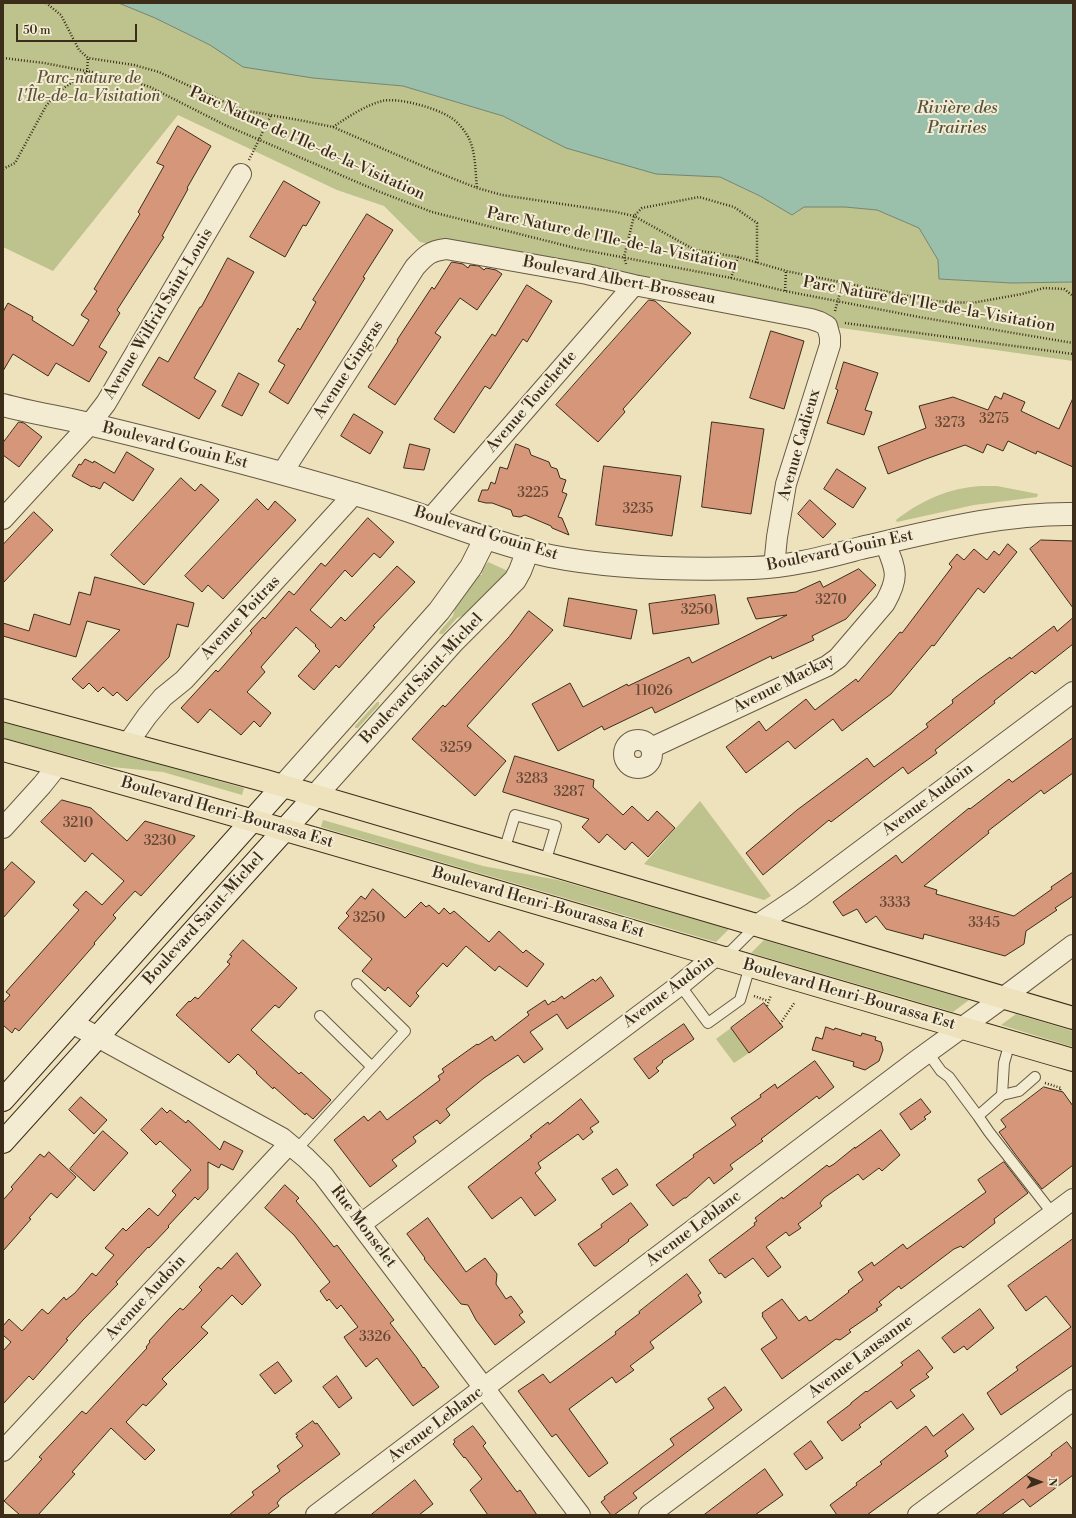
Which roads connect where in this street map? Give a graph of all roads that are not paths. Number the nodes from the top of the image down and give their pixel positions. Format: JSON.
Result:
{"nodes":[{"id":1,"x":241,"y":174,"type":"dead end"},
{"id":2,"x":415,"y":267,"type":"joint"},
{"id":3,"x":634,"y":285,"type":"junction"},
{"id":4,"x":833,"y":324,"type":"joint"},
{"id":5,"x":3,"y":405,"type":"edge"},
{"id":6,"x":90,"y":424,"type":"junction"},
{"id":7,"x":282,"y":473,"type":"junction"},
{"id":8,"x":355,"y":493,"type":"junction"},
{"id":9,"x":1073,"y":514,"type":"edge"},
{"id":10,"x":430,"y":518,"type":"junction"},
{"id":11,"x":3,"y":519,"type":"edge"},
{"id":12,"x":486,"y":537,"type":"junction"},
{"id":13,"x":885,"y":543,"type":"junction"},
{"id":14,"x":528,"y":550,"type":"junction"},
{"id":15,"x":774,"y":567,"type":"junction"},
{"id":16,"x":1073,"y":692,"type":"edge"},
{"id":17,"x":3,"y":710,"type":"edge"},
{"id":18,"x":128,"y":743,"type":"junction"},
{"id":19,"x":651,"y":748,"type":"dead end"},
{"id":20,"x":3,"y":750,"type":"edge"},
{"id":21,"x":58,"y":765,"type":"junction"},
{"id":22,"x":283,"y":786,"type":"junction"},
{"id":23,"x":316,"y":795,"type":"junction"},
{"id":24,"x":253,"y":820,"type":"junction"},
{"id":25,"x":3,"y":828,"type":"edge"},
{"id":26,"x":285,"y":829,"type":"junction"},
{"id":27,"x":504,"y":851,"type":"junction"},
{"id":28,"x":545,"y":863,"type":"junction"},
{"id":29,"x":757,"y":925,"type":"junction"},
{"id":30,"x":1073,"y":945,"type":"edge"},
{"id":31,"x":715,"y":956,"type":"junction"},
{"id":32,"x":750,"y":966,"type":"junction"},
{"id":33,"x":357,"y":984,"type":"dead end"},
{"id":34,"x":680,"y":985,"type":"junction"},
{"id":35,"x":1004,"y":997,"type":"junction"},
{"id":36,"x":320,"y":1016,"type":"dead end"},
{"id":37,"x":1073,"y":1018,"type":"edge"},
{"id":38,"x":72,"y":1023,"type":"junction"},
{"id":39,"x":962,"y":1027,"type":"junction"},
{"id":40,"x":98,"y":1037,"type":"junction"},
{"id":41,"x":1010,"y":1042,"type":"junction"},
{"id":42,"x":928,"y":1053,"type":"junction"},
{"id":43,"x":1073,"y":1060,"type":"edge"},
{"id":44,"x":372,"y":1067,"type":"junction"},
{"id":45,"x":1035,"y":1076,"type":"dead end"},
{"id":46,"x":1002,"y":1095,"type":"junction"},
{"id":47,"x":3,"y":1100,"type":"edge"},
{"id":48,"x":978,"y":1116,"type":"junction"},
{"id":49,"x":3,"y":1142,"type":"edge"},
{"id":50,"x":293,"y":1147,"type":"junction"},
{"id":51,"x":1073,"y":1199,"type":"edge"},
{"id":52,"x":1053,"y":1214,"type":"junction"},
{"id":53,"x":361,"y":1224,"type":"junction"},
{"id":54,"x":484,"y":1388,"type":"junction"},
{"id":55,"x":1073,"y":1400,"type":"edge"},
{"id":56,"x":3,"y":1452,"type":"edge"},
{"id":57,"x":316,"y":1515,"type":"edge"},
{"id":58,"x":580,"y":1515,"type":"edge"},
{"id":59,"x":649,"y":1515,"type":"edge"},
{"id":60,"x":918,"y":1515,"type":"edge"}],
"edges":[{"from":1,"to":6,"type":"street","name":"Avenue Wilfrid Saint-Louis"},
{"from":2,"to":3,"type":"street","name":"Boulevard Albert-Brosseau"},
{"from":2,"to":7,"type":"street","name":"Avenue Gingras"},
{"from":3,"to":4,"type":"street","name":"Boulevard Albert-Brosseau"},
{"from":3,"to":10,"type":"street","name":"Avenue Touchette"},
{"from":4,"to":15,"type":"street","name":"Avenue Cadieux"},
{"from":5,"to":6,"type":"street","name":"Boulevard Gouin Est"},
{"from":6,"to":7,"type":"street","name":"Boulevard Gouin Est"},
{"from":6,"to":11,"type":"street","name":"Avenue Wilfrid Saint-Louis"},
{"from":7,"to":8,"type":"street","name":"Boulevard Gouin Est"},
{"from":8,"to":10,"type":"street","name":"Boulevard Gouin Est"},
{"from":8,"to":18,"type":"street","name":"Avenue Poitras"},
{"from":9,"to":13,"type":"street","name":"Boulevard Gouin Est"},
{"from":10,"to":12,"type":"street","name":"Boulevard Gouin Est"},
{"from":12,"to":14,"type":"street","name":"Boulevard Gouin Est"},
{"from":12,"to":22,"type":"street","name":"Boulevard Saint-Michel"},
{"from":13,"to":15,"type":"street","name":"Boulevard Gouin Est"},
{"from":13,"to":19,"type":"street","name":"Avenue Mackay"},
{"from":14,"to":15,"type":"street","name":"Boulevard Gouin Est"},
{"from":14,"to":23,"type":"street","name":"Boulevard Saint-Michel"},
{"from":16,"to":29,"type":"street","name":"Avenue Audoin"},
{"from":17,"to":18,"type":"main road"},
{"from":18,"to":22,"type":"main road"},
{"from":20,"to":21,"type":"main road","name":"Boulevard Henri-Bourassa Est"},
{"from":21,"to":24,"type":"main road","name":"Boulevard Henri-Bourassa Est"},
{"from":21,"to":25,"type":"street"},
{"from":22,"to":23,"type":"main road"},
{"from":22,"to":24,"type":"street","name":"Boulevard Saint-Michel"},
{"from":23,"to":26,"type":"street","name":"Boulevard Saint-Michel"},
{"from":23,"to":27,"type":"main road"},
{"from":24,"to":26,"type":"main road","name":"Boulevard Henri-Bourassa Est"},
{"from":24,"to":38,"type":"street","name":"Boulevard Saint-Michel"},
{"from":26,"to":31,"type":"main road","name":"Boulevard Henri-Bourassa Est"},
{"from":26,"to":40,"type":"street","name":"Boulevard Saint-Michel"},
{"from":27,"to":28,"type":"main road"},
{"from":27,"to":28,"type":"lane"},
{"from":28,"to":29,"type":"main road"},
{"from":29,"to":31,"type":"lane","name":"Avenue Audoin"},
{"from":29,"to":35,"type":"main road"},
{"from":30,"to":35,"type":"street","name":"Avenue Leblanc"},
{"from":31,"to":32,"type":"main road","name":"Boulevard Henri-Bourassa Est"},
{"from":31,"to":34,"type":"street","name":"Avenue Audoin"},
{"from":32,"to":34,"type":"lane"},
{"from":32,"to":39,"type":"main road","name":"Boulevard Henri-Bourassa Est"},
{"from":33,"to":44,"type":"lane"},
{"from":34,"to":53,"type":"street","name":"Avenue Audoin"},
{"from":35,"to":37,"type":"main road"},
{"from":35,"to":39,"type":"street","name":"Avenue Leblanc"},
{"from":36,"to":44,"type":"lane"},
{"from":38,"to":40,"type":"street","name":"Rue Monselet"},
{"from":38,"to":47,"type":"street","name":"Boulevard Saint-Michel"},
{"from":39,"to":41,"type":"main road","name":"Boulevard Henri-Bourassa Est"},
{"from":39,"to":42,"type":"street","name":"Avenue Leblanc"},
{"from":40,"to":49,"type":"street","name":"Boulevard Saint-Michel"},
{"from":40,"to":50,"type":"street","name":"Rue Monselet"},
{"from":41,"to":43,"type":"main road","name":"Boulevard Henri-Bourassa Est"},
{"from":41,"to":46,"type":"lane"},
{"from":42,"to":48,"type":"lane"},
{"from":42,"to":54,"type":"street","name":"Avenue Leblanc"},
{"from":44,"to":50,"type":"lane"},
{"from":45,"to":46,"type":"lane"},
{"from":46,"to":48,"type":"lane"},
{"from":48,"to":52,"type":"lane"},
{"from":50,"to":53,"type":"street","name":"Rue Monselet"},
{"from":50,"to":56,"type":"street","name":"Avenue Audoin"},
{"from":51,"to":52,"type":"street","name":"Avenue Lausanne"},
{"from":52,"to":59,"type":"street","name":"Avenue Lausanne"},
{"from":53,"to":54,"type":"street","name":"Rue Monselet"},
{"from":54,"to":57,"type":"street","name":"Avenue Leblanc"},
{"from":54,"to":58,"type":"street","name":"Rue Monselet"},
{"from":55,"to":60,"type":"street"}]}
